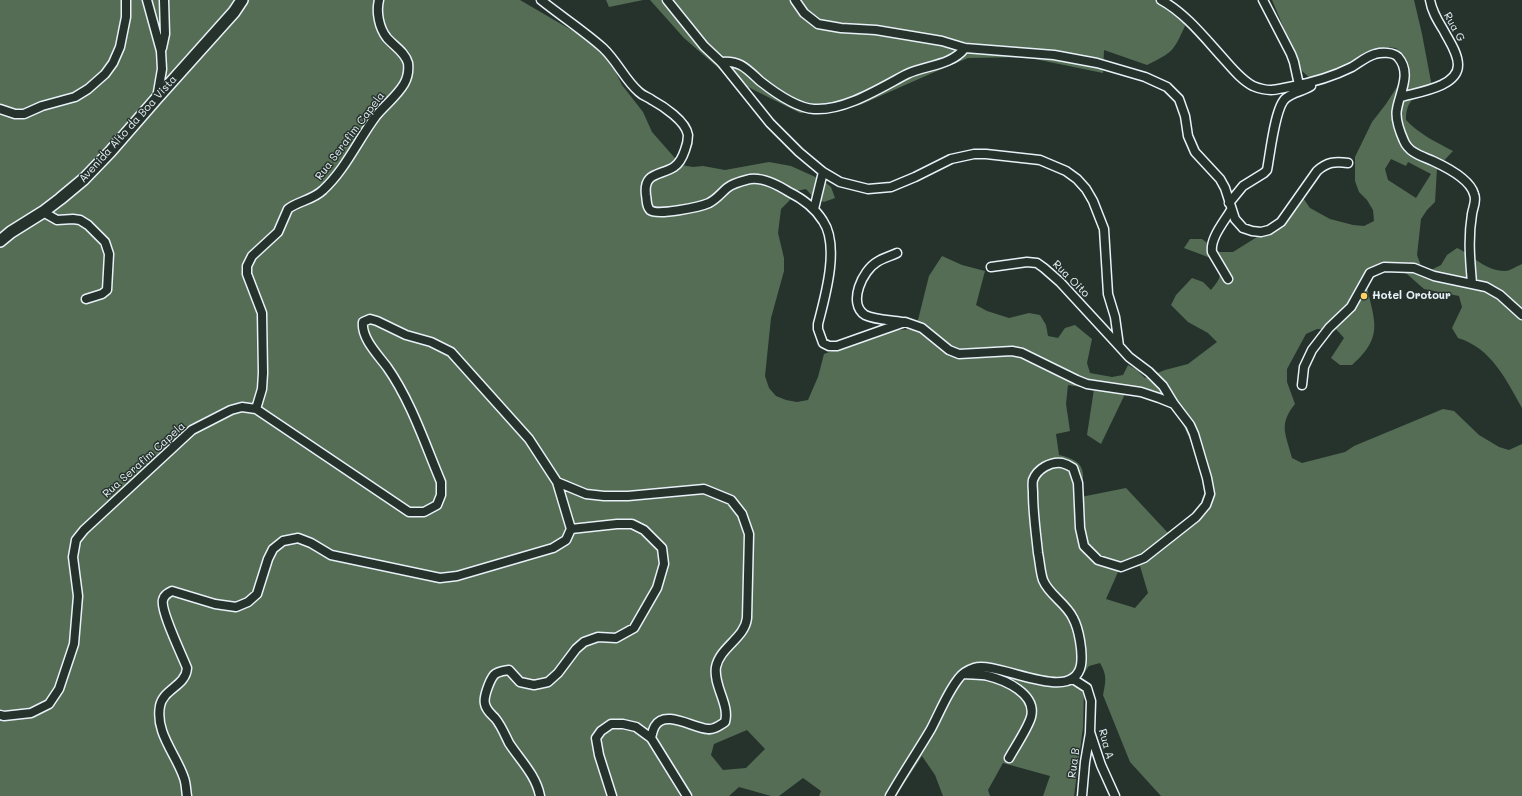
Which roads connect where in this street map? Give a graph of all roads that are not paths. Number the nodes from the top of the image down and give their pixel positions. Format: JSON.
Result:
{"nodes":[{"id":1,"x":126,"y":0,"type":"edge"},
{"id":2,"x":147,"y":0,"type":"edge"},
{"id":3,"x":164,"y":0,"type":"edge"},
{"id":4,"x":242,"y":0,"type":"edge"},
{"id":5,"x":378,"y":0,"type":"edge"},
{"id":6,"x":541,"y":0,"type":"edge"},
{"id":7,"x":667,"y":0,"type":"edge"},
{"id":8,"x":795,"y":0,"type":"edge"},
{"id":9,"x":1161,"y":0,"type":"edge"},
{"id":10,"x":1262,"y":0,"type":"edge"},
{"id":11,"x":1430,"y":0,"type":"edge"},
{"id":12,"x":965,"y":48,"type":"junction"},
{"id":13,"x":161,"y":51,"type":"junction"},
{"id":14,"x":721,"y":62,"type":"junction"},
{"id":15,"x":1316,"y":81,"type":"junction"},
{"id":16,"x":1299,"y":85,"type":"junction"},
{"id":17,"x":1401,"y":97,"type":"junction"},
{"id":18,"x":157,"y":98,"type":"junction"},
{"id":19,"x":0,"y":109,"type":"edge"},
{"id":20,"x":1348,"y":163,"type":"dead end"},
{"id":21,"x":823,"y":172,"type":"junction"},
{"id":22,"x":1230,"y":207,"type":"junction"},
{"id":23,"x":814,"y":209,"type":"junction"},
{"id":24,"x":43,"y":212,"type":"junction"},
{"id":25,"x":0,"y":241,"type":"edge"},
{"id":26,"x":897,"y":253,"type":"dead end"},
{"id":27,"x":991,"y":267,"type":"dead end"},
{"id":28,"x":1228,"y":279,"type":"dead end"},
{"id":29,"x":1472,"y":283,"type":"junction"},
{"id":30,"x":86,"y":299,"type":"dead end"},
{"id":31,"x":1522,"y":315,"type":"edge"},
{"id":32,"x":905,"y":322,"type":"junction"},
{"id":33,"x":1119,"y":346,"type":"junction"},
{"id":34,"x":1302,"y":384,"type":"dead end"},
{"id":35,"x":1174,"y":404,"type":"junction"},
{"id":36,"x":256,"y":409,"type":"junction"},
{"id":37,"x":556,"y":482,"type":"junction"},
{"id":38,"x":571,"y":528,"type":"junction"},
{"id":39,"x":962,"y":674,"type":"junction"},
{"id":40,"x":1073,"y":678,"type":"junction"},
{"id":41,"x":0,"y":715,"type":"edge"},
{"id":42,"x":1090,"y":732,"type":"junction"},
{"id":43,"x":650,"y":738,"type":"junction"},
{"id":44,"x":1009,"y":758,"type":"dead end"},
{"id":45,"x":187,"y":796,"type":"edge"},
{"id":46,"x":540,"y":796,"type":"edge"},
{"id":47,"x":612,"y":796,"type":"edge"},
{"id":48,"x":687,"y":796,"type":"edge"},
{"id":49,"x":890,"y":796,"type":"edge"},
{"id":50,"x":1082,"y":796,"type":"edge"},
{"id":51,"x":1114,"y":796,"type":"edge"}],
"edges":[{"from":1,"to":19,"type":"street"},
{"from":2,"to":13,"type":"street"},
{"from":3,"to":13,"type":"street"},
{"from":4,"to":18,"type":"street","name":"Avenida Alto da Boa Vista"},
{"from":5,"to":36,"type":"street","name":"Rua Serafim Capela"},
{"from":6,"to":23,"type":"street"},
{"from":7,"to":14,"type":"street"},
{"from":8,"to":12,"type":"street"},
{"from":9,"to":16,"type":"street"},
{"from":10,"to":16,"type":"street"},
{"from":11,"to":17,"type":"street","name":"Rua G"},
{"from":12,"to":14,"type":"street"},
{"from":12,"to":22,"type":"street"},
{"from":13,"to":18,"type":"street"},
{"from":14,"to":21,"type":"street"},
{"from":15,"to":16,"type":"street"},
{"from":15,"to":17,"type":"street"},
{"from":15,"to":22,"type":"street"},
{"from":17,"to":29,"type":"street"},
{"from":18,"to":24,"type":"street","name":"Avenida Alto da Boa Vista"},
{"from":20,"to":22,"type":"street"},
{"from":21,"to":23,"type":"street"},
{"from":21,"to":33,"type":"street"},
{"from":22,"to":28,"type":"street"},
{"from":23,"to":32,"type":"street"},
{"from":24,"to":25,"type":"street","name":"Avenida Alto da Boa Vista"},
{"from":24,"to":30,"type":"street"},
{"from":26,"to":32,"type":"street"},
{"from":27,"to":33,"type":"street","name":"Rua Oito"},
{"from":29,"to":31,"type":"street"},
{"from":29,"to":34,"type":"street"},
{"from":32,"to":35,"type":"street"},
{"from":33,"to":35,"type":"street","name":"Rua Oito"},
{"from":35,"to":40,"type":"street","name":"Rua Oito"},
{"from":36,"to":37,"type":"street"},
{"from":36,"to":41,"type":"street","name":"Rua Serafim Capela"},
{"from":37,"to":38,"type":"street"},
{"from":37,"to":43,"type":"street"},
{"from":38,"to":45,"type":"street"},
{"from":38,"to":46,"type":"street"},
{"from":39,"to":40,"type":"street"},
{"from":39,"to":44,"type":"street"},
{"from":39,"to":49,"type":"street"},
{"from":40,"to":42,"type":"street","name":"Rua A"},
{"from":42,"to":50,"type":"street","name":"Rua B"},
{"from":42,"to":51,"type":"street","name":"Rua A"},
{"from":43,"to":47,"type":"street"},
{"from":43,"to":48,"type":"street"}]}
